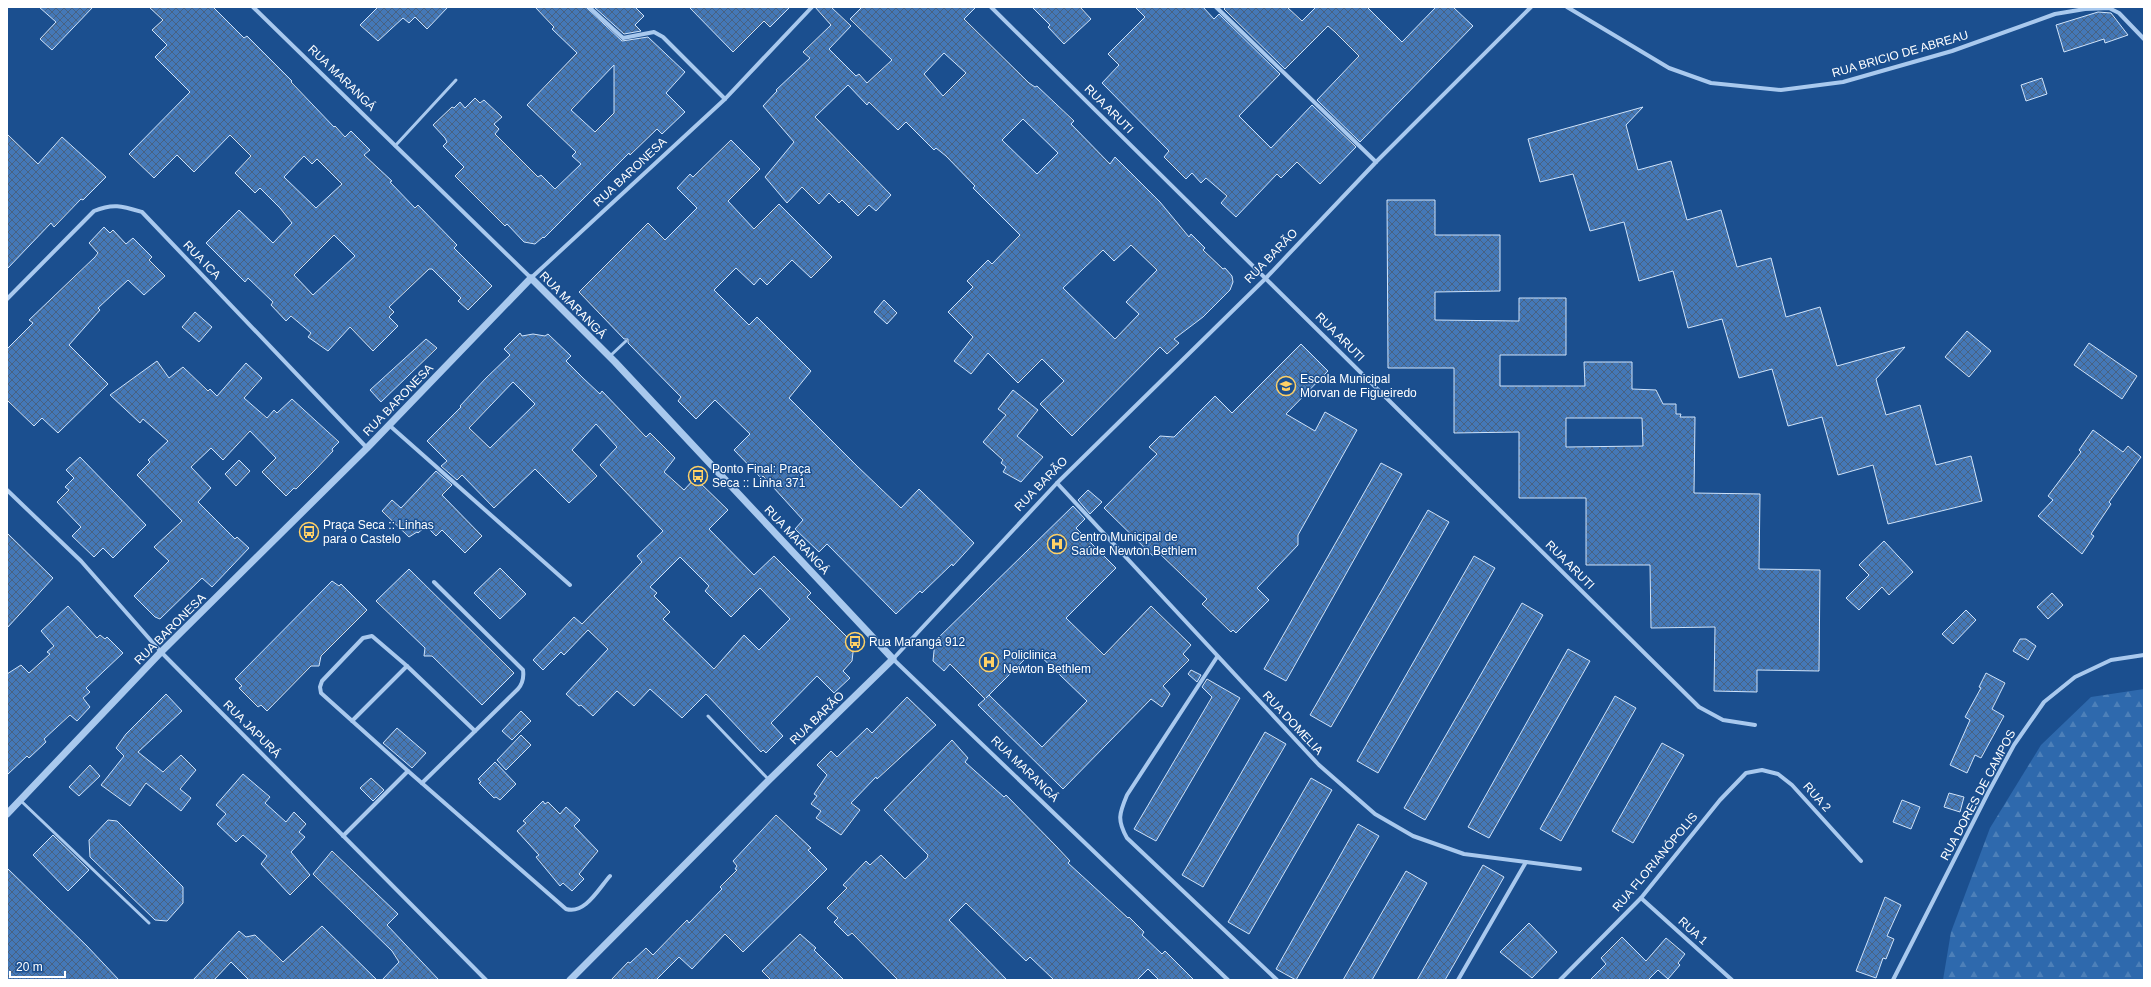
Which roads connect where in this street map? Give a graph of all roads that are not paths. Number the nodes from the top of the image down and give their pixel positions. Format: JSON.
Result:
{"nodes":[{"id":1,"x":253,"y":7,"type":"edge"},
{"id":2,"x":589,"y":7,"type":"edge"},
{"id":3,"x":812,"y":7,"type":"edge"},
{"id":4,"x":991,"y":7,"type":"edge"},
{"id":5,"x":1216,"y":7,"type":"edge"},
{"id":6,"x":1531,"y":7,"type":"edge"},
{"id":7,"x":1567,"y":7,"type":"edge"},
{"id":8,"x":2144,"y":39,"type":"edge"},
{"id":9,"x":456,"y":80,"type":"dead end"},
{"id":10,"x":725,"y":99,"type":"junction"},
{"id":11,"x":396,"y":146,"type":"junction"},
{"id":12,"x":1376,"y":162,"type":"junction"},
{"id":13,"x":531,"y":278,"type":"junction"},
{"id":14,"x":1266,"y":278,"type":"junction"},
{"id":15,"x":7,"y":299,"type":"edge"},
{"id":16,"x":626,"y":341,"type":"dead end"},
{"id":17,"x":609,"y":357,"type":"junction"},
{"id":18,"x":389,"y":425,"type":"junction"},
{"id":19,"x":367,"y":448,"type":"junction"},
{"id":20,"x":1057,"y":483,"type":"junction"},
{"id":21,"x":7,"y":490,"type":"edge"},
{"id":22,"x":434,"y":582,"type":"dead end"},
{"id":23,"x":570,"y":585,"type":"dead end"},
{"id":24,"x":161,"y":652,"type":"junction"},
{"id":25,"x":2144,"y":655,"type":"edge"},
{"id":26,"x":1217,"y":657,"type":"junction"},
{"id":27,"x":893,"y":659,"type":"junction"},
{"id":28,"x":407,"y":666,"type":"junction"},
{"id":29,"x":708,"y":716,"type":"dead end"},
{"id":30,"x":352,"y":721,"type":"junction"},
{"id":31,"x":1755,"y":725,"type":"dead end"},
{"id":32,"x":475,"y":731,"type":"junction"},
{"id":33,"x":408,"y":771,"type":"junction"},
{"id":34,"x":1746,"y":773,"type":"joint"},
{"id":35,"x":769,"y":780,"type":"junction"},
{"id":36,"x":422,"y":783,"type":"junction"},
{"id":37,"x":20,"y":800,"type":"junction"},
{"id":38,"x":7,"y":814,"type":"edge"},
{"id":39,"x":343,"y":836,"type":"junction"},
{"id":40,"x":1861,"y":861,"type":"dead end"},
{"id":41,"x":1526,"y":862,"type":"junction"},
{"id":42,"x":1580,"y":869,"type":"dead end"},
{"id":43,"x":610,"y":876,"type":"dead end"},
{"id":44,"x":1641,"y":898,"type":"junction"},
{"id":45,"x":149,"y":923,"type":"dead end"},
{"id":46,"x":486,"y":980,"type":"edge"},
{"id":47,"x":570,"y":980,"type":"edge"},
{"id":48,"x":1228,"y":980,"type":"edge"},
{"id":49,"x":1277,"y":980,"type":"edge"},
{"id":50,"x":1458,"y":980,"type":"edge"},
{"id":51,"x":1560,"y":980,"type":"edge"},
{"id":52,"x":1732,"y":980,"type":"edge"},
{"id":53,"x":1893,"y":980,"type":"edge"}],
"edges":[{"from":1,"to":11,"type":"street","name":"RUA MARANGÁ"},
{"from":2,"to":10,"type":"street"},
{"from":3,"to":10,"type":"street","name":"RUA BARONESA"},
{"from":4,"to":14,"type":"street","name":"RUA ARUTI"},
{"from":5,"to":12,"type":"street"},
{"from":6,"to":12,"type":"street","name":"RUA BARÃO"},
{"from":7,"to":8,"type":"street","name":"RUA BRICIO DE ABREAU"},
{"from":9,"to":11,"type":"lane"},
{"from":10,"to":13,"type":"street","name":"RUA BARONESA"},
{"from":11,"to":13,"type":"street","name":"RUA MARANGÁ"},
{"from":12,"to":14,"type":"street","name":"RUA BARÃO"},
{"from":13,"to":17,"type":"street","name":"RUA MARANGÁ"},
{"from":13,"to":18,"type":"street","name":"RUA BARONESA"},
{"from":14,"to":20,"type":"street","name":"RUA BARÃO"},
{"from":14,"to":31,"type":"street","name":"RUA ARUTI"},
{"from":15,"to":19,"type":"street","name":"RUA ICA"},
{"from":16,"to":17,"type":"lane"},
{"from":17,"to":27,"type":"street","name":"RUA MARANGÁ"},
{"from":18,"to":19,"type":"street","name":"RUA BARONESA"},
{"from":18,"to":23,"type":"street"},
{"from":19,"to":24,"type":"street","name":"RUA BARONESA"},
{"from":20,"to":26,"type":"street","name":"RUA DOMELIA"},
{"from":20,"to":27,"type":"street","name":"RUA BARÃO"},
{"from":21,"to":24,"type":"street","name":"RUA JAPURÁ"},
{"from":22,"to":32,"type":"street"},
{"from":24,"to":37,"type":"street","name":"RUA BARONESA"},
{"from":24,"to":39,"type":"street","name":"RUA JAPURÁ"},
{"from":25,"to":53,"type":"street","name":"RUA DORES DE CAMPOS"},
{"from":26,"to":41,"type":"street","name":"RUA DOMELIA"},
{"from":26,"to":49,"type":"street"},
{"from":27,"to":35,"type":"street","name":"RUA BARÃO"},
{"from":27,"to":48,"type":"street","name":"RUA MARANGÁ"},
{"from":28,"to":30,"type":"street"},
{"from":28,"to":30,"type":"street"},
{"from":28,"to":32,"type":"street"},
{"from":29,"to":35,"type":"lane"},
{"from":30,"to":33,"type":"street"},
{"from":32,"to":36,"type":"street"},
{"from":33,"to":36,"type":"street"},
{"from":33,"to":39,"type":"street"},
{"from":34,"to":40,"type":"street","name":"RUA 2"},
{"from":34,"to":44,"type":"street","name":"RUA FLORIANÓPOLIS"},
{"from":35,"to":47,"type":"street","name":"RUA BARÃO"},
{"from":36,"to":43,"type":"street"},
{"from":37,"to":38,"type":"street","name":"RUA BARONESA"},
{"from":37,"to":45,"type":"lane"},
{"from":39,"to":46,"type":"street","name":"RUA JAPURÁ"},
{"from":41,"to":42,"type":"street","name":"RUA DOMELIA"},
{"from":41,"to":50,"type":"street"},
{"from":44,"to":51,"type":"street","name":"RUA FLORIANÓPOLIS"},
{"from":44,"to":52,"type":"street","name":"RUA 1"}]}
